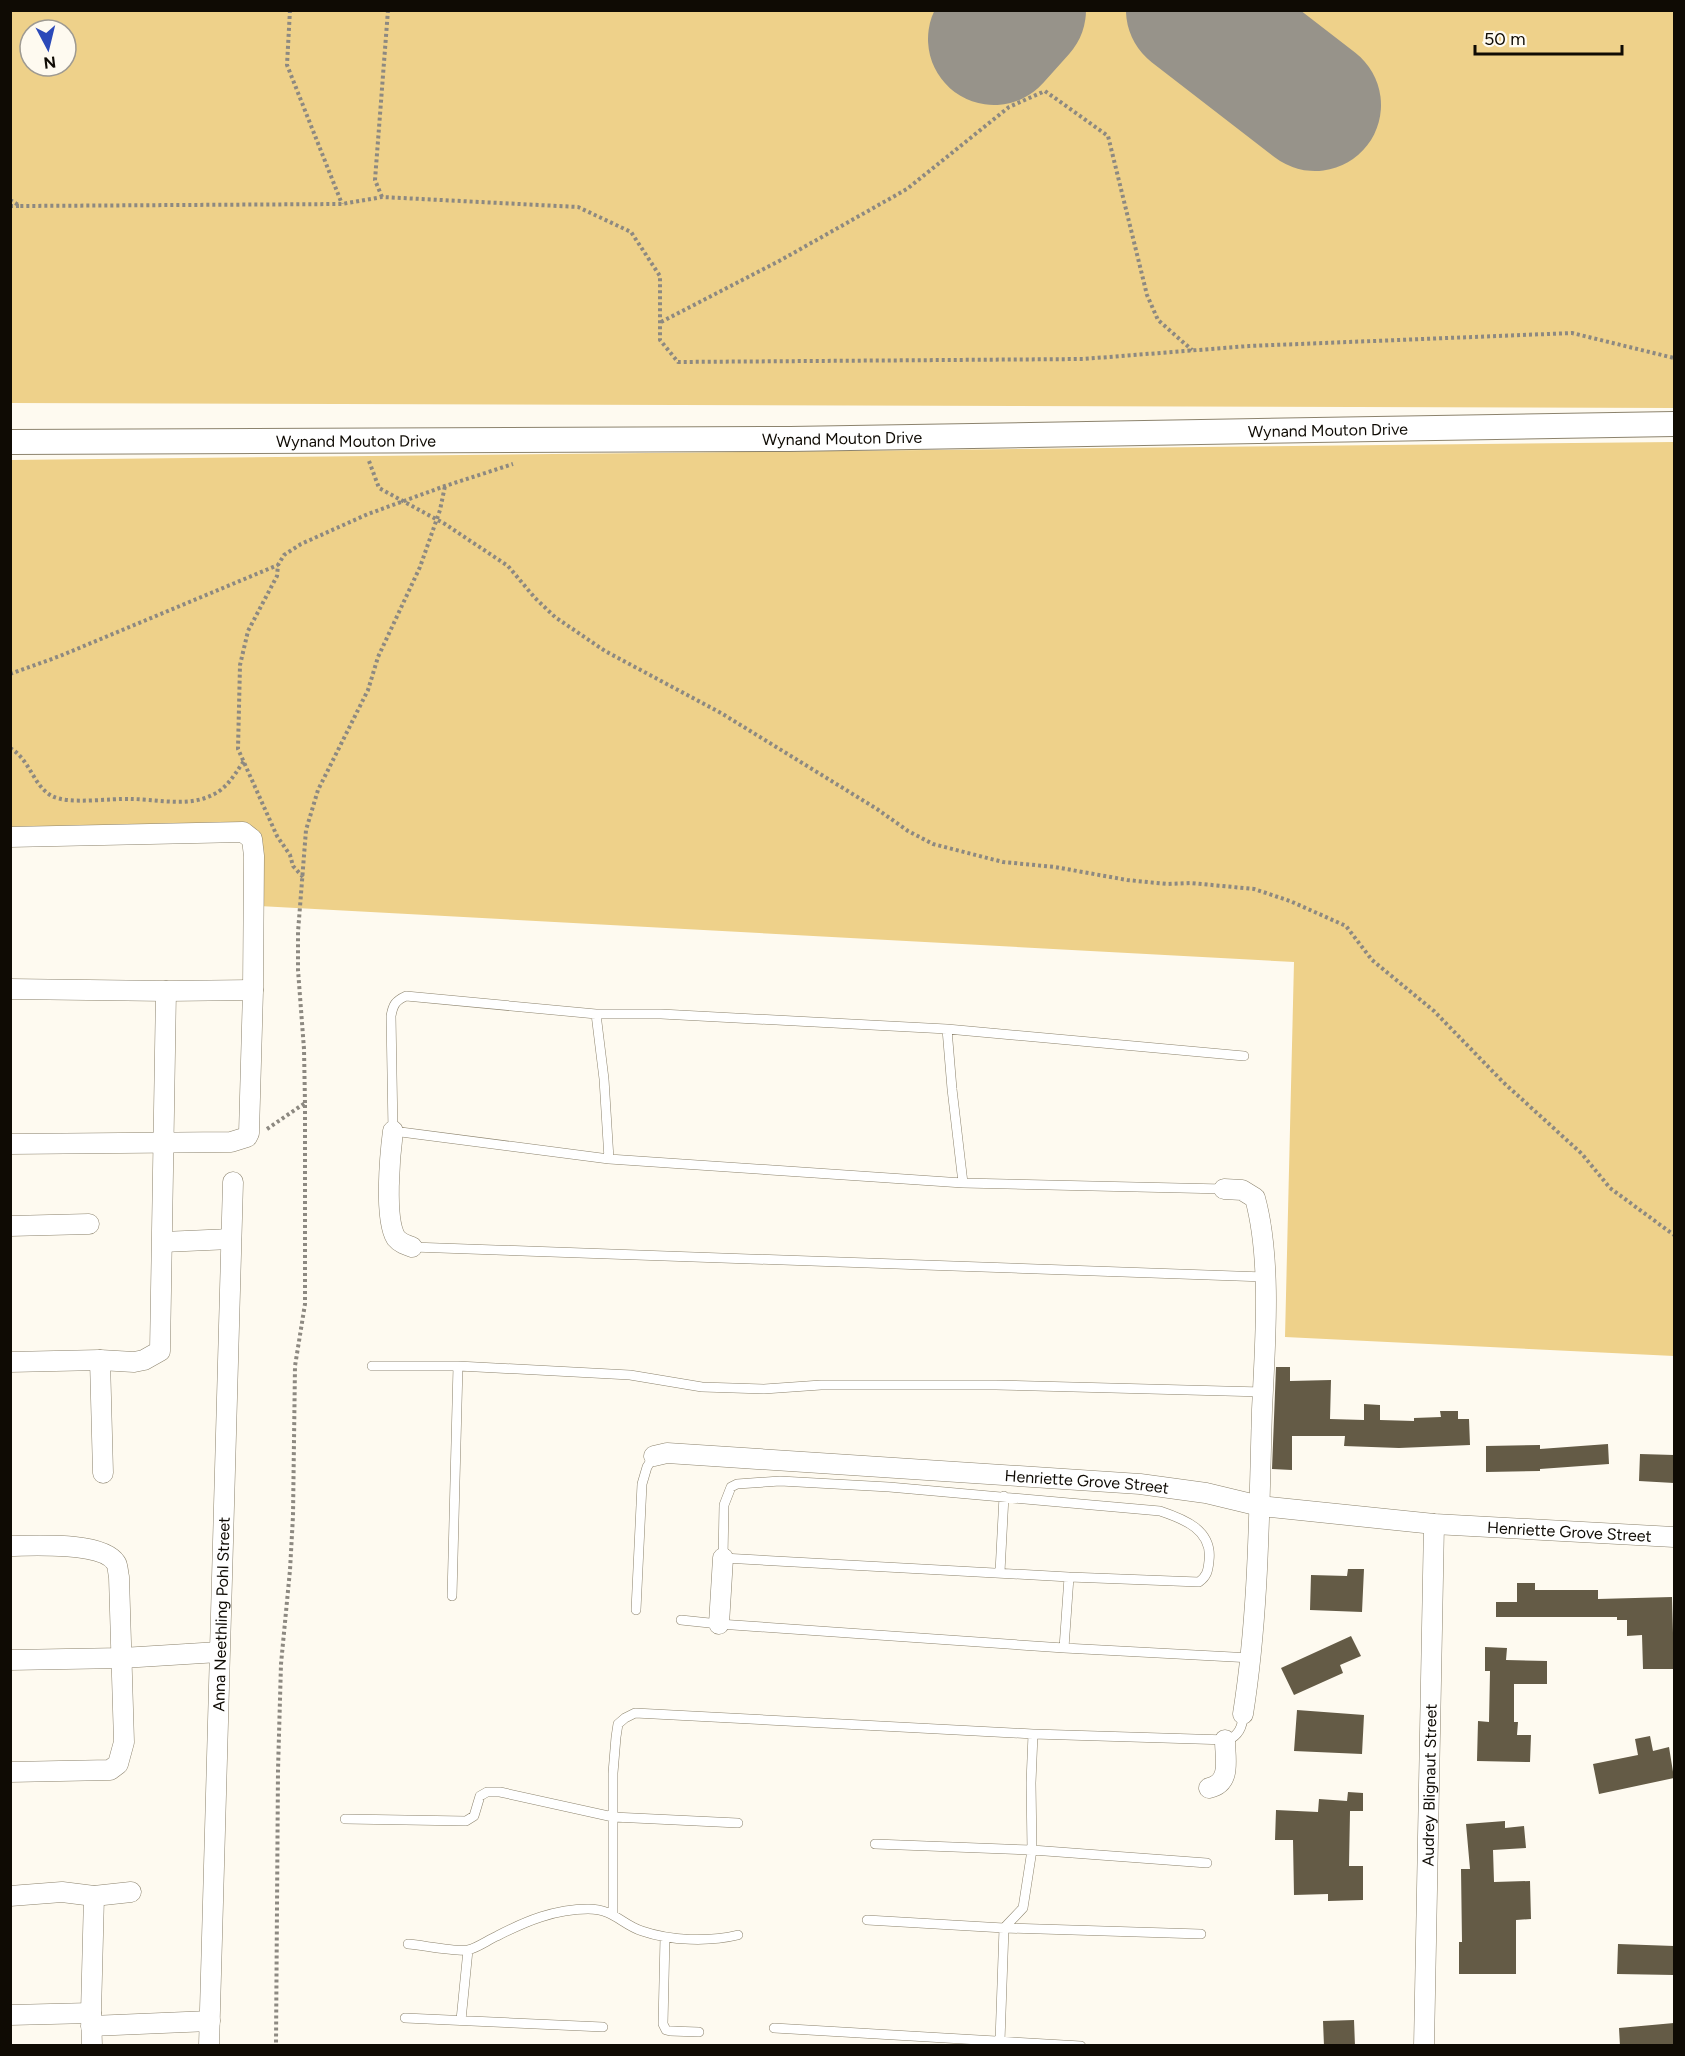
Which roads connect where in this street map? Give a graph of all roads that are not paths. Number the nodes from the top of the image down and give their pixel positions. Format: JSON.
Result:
{"nodes":[{"id":1,"x":1674,"y":424,"type":"edge"},
{"id":2,"x":10,"y":442,"type":"edge"},
{"id":3,"x":10,"y":837,"type":"edge"},
{"id":4,"x":10,"y":989,"type":"edge"},
{"id":5,"x":253,"y":990,"type":"junction"},
{"id":6,"x":166,"y":991,"type":"junction"},
{"id":7,"x":596,"y":1014,"type":"junction"},
{"id":8,"x":947,"y":1029,"type":"junction"},
{"id":9,"x":1244,"y":1056,"type":"dead end"},
{"id":10,"x":393,"y":1131,"type":"junction"},
{"id":11,"x":162,"y":1142,"type":"junction"},
{"id":12,"x":10,"y":1144,"type":"edge"},
{"id":13,"x":609,"y":1159,"type":"junction"},
{"id":14,"x":233,"y":1182,"type":"dead end"},
{"id":15,"x":963,"y":1183,"type":"junction"},
{"id":16,"x":1224,"y":1189,"type":"joint"},
{"id":17,"x":89,"y":1224,"type":"dead end"},
{"id":18,"x":10,"y":1226,"type":"edge"},
{"id":19,"x":231,"y":1239,"type":"junction"},
{"id":20,"x":163,"y":1242,"type":"junction"},
{"id":21,"x":412,"y":1247,"type":"joint"},
{"id":22,"x":1265,"y":1277,"type":"junction"},
{"id":23,"x":100,"y":1360,"type":"junction"},
{"id":24,"x":10,"y":1362,"type":"edge"},
{"id":25,"x":372,"y":1366,"type":"dead end"},
{"id":26,"x":458,"y":1366,"type":"junction"},
{"id":27,"x":1263,"y":1392,"type":"junction"},
{"id":28,"x":654,"y":1456,"type":"joint"},
{"id":29,"x":103,"y":1473,"type":"dead end"},
{"id":30,"x":1004,"y":1496,"type":"junction"},
{"id":31,"x":1260,"y":1506,"type":"junction"},
{"id":32,"x":1434,"y":1524,"type":"junction"},
{"id":33,"x":1674,"y":1536,"type":"edge"},
{"id":34,"x":10,"y":1546,"type":"edge"},
{"id":35,"x":723,"y":1558,"type":"junction"},
{"id":36,"x":1000,"y":1572,"type":"junction"},
{"id":37,"x":1069,"y":1577,"type":"junction"},
{"id":38,"x":452,"y":1596,"type":"dead end"},
{"id":39,"x":636,"y":1611,"type":"dead end"},
{"id":40,"x":681,"y":1620,"type":"dead end"},
{"id":41,"x":719,"y":1624,"type":"junction"},
{"id":42,"x":1064,"y":1648,"type":"junction"},
{"id":43,"x":219,"y":1653,"type":"junction"},
{"id":44,"x":122,"y":1658,"type":"junction"},
{"id":45,"x":1252,"y":1658,"type":"junction"},
{"id":46,"x":10,"y":1660,"type":"edge"},
{"id":47,"x":1244,"y":1714,"type":"joint"},
{"id":48,"x":1033,"y":1734,"type":"junction"},
{"id":49,"x":1225,"y":1740,"type":"junction"},
{"id":50,"x":10,"y":1773,"type":"edge"},
{"id":51,"x":1209,"y":1788,"type":"dead end"},
{"id":52,"x":613,"y":1817,"type":"junction"},
{"id":53,"x":345,"y":1819,"type":"dead end"},
{"id":54,"x":738,"y":1823,"type":"dead end"},
{"id":55,"x":875,"y":1844,"type":"dead end"},
{"id":56,"x":1032,"y":1850,"type":"junction"},
{"id":57,"x":1207,"y":1863,"type":"dead end"},
{"id":58,"x":131,"y":1892,"type":"dead end"},
{"id":59,"x":10,"y":1896,"type":"edge"},
{"id":60,"x":94,"y":1896,"type":"junction"},
{"id":61,"x":613,"y":1913,"type":"junction"},
{"id":62,"x":867,"y":1920,"type":"dead end"},
{"id":63,"x":1004,"y":1928,"type":"junction"},
{"id":64,"x":1201,"y":1934,"type":"dead end"},
{"id":65,"x":738,"y":1935,"type":"dead end"},
{"id":66,"x":665,"y":1937,"type":"junction"},
{"id":67,"x":408,"y":1944,"type":"dead end"},
{"id":68,"x":468,"y":1950,"type":"junction"},
{"id":69,"x":10,"y":2015,"type":"edge"},
{"id":70,"x":405,"y":2018,"type":"dead end"},
{"id":71,"x":461,"y":2020,"type":"junction"},
{"id":72,"x":210,"y":2021,"type":"junction"},
{"id":73,"x":603,"y":2027,"type":"dead end"},
{"id":74,"x":91,"y":2028,"type":"edge"},
{"id":75,"x":774,"y":2028,"type":"dead end"},
{"id":76,"x":699,"y":2032,"type":"dead end"},
{"id":77,"x":1000,"y":2041,"type":"junction"},
{"id":78,"x":209,"y":2046,"type":"edge"},
{"id":79,"x":1081,"y":2046,"type":"edge"},
{"id":80,"x":1424,"y":2046,"type":"edge"}],
"edges":[{"from":1,"to":2,"type":"street","name":"Wynand Mouton Drive"},
{"from":3,"to":5,"type":"street"},
{"from":4,"to":6,"type":"street"},
{"from":5,"to":6,"type":"street"},
{"from":5,"to":11,"type":"street"},
{"from":6,"to":11,"type":"street"},
{"from":7,"to":8,"type":"lane"},
{"from":7,"to":10,"type":"lane"},
{"from":7,"to":13,"type":"lane"},
{"from":8,"to":9,"type":"lane"},
{"from":8,"to":15,"type":"lane"},
{"from":10,"to":13,"type":"lane"},
{"from":10,"to":21,"type":"street"},
{"from":11,"to":12,"type":"street"},
{"from":11,"to":20,"type":"street"},
{"from":13,"to":15,"type":"lane"},
{"from":14,"to":19,"type":"street","name":"Anna Neethling Pohl Street"},
{"from":15,"to":16,"type":"lane"},
{"from":16,"to":22,"type":"street"},
{"from":17,"to":18,"type":"street"},
{"from":19,"to":20,"type":"street"},
{"from":19,"to":43,"type":"street","name":"Anna Neethling Pohl Street"},
{"from":20,"to":23,"type":"street"},
{"from":21,"to":22,"type":"lane"},
{"from":22,"to":27,"type":"street"},
{"from":23,"to":24,"type":"street"},
{"from":23,"to":29,"type":"street"},
{"from":25,"to":26,"type":"lane"},
{"from":26,"to":27,"type":"lane"},
{"from":26,"to":38,"type":"lane"},
{"from":27,"to":31,"type":"street"},
{"from":28,"to":31,"type":"street","name":"Henriette Grove Street"},
{"from":28,"to":39,"type":"lane","name":"Henriette Grove Street"},
{"from":30,"to":35,"type":"lane"},
{"from":30,"to":36,"type":"lane"},
{"from":30,"to":37,"type":"lane"},
{"from":31,"to":32,"type":"street","name":"Henriette Grove Street"},
{"from":31,"to":45,"type":"street"},
{"from":32,"to":33,"type":"street","name":"Henriette Grove Street"},
{"from":32,"to":80,"type":"street","name":"Audrey Blignaut Street"},
{"from":34,"to":44,"type":"street"},
{"from":35,"to":36,"type":"lane"},
{"from":35,"to":41,"type":"street"},
{"from":36,"to":37,"type":"lane"},
{"from":37,"to":42,"type":"lane"},
{"from":40,"to":41,"type":"lane"},
{"from":41,"to":42,"type":"lane"},
{"from":42,"to":45,"type":"lane"},
{"from":43,"to":44,"type":"street"},
{"from":43,"to":72,"type":"street","name":"Anna Neethling Pohl Street"},
{"from":44,"to":46,"type":"street"},
{"from":44,"to":50,"type":"street"},
{"from":45,"to":47,"type":"street"},
{"from":47,"to":49,"type":"lane"},
{"from":48,"to":49,"type":"lane"},
{"from":48,"to":52,"type":"lane"},
{"from":48,"to":56,"type":"lane"},
{"from":49,"to":51,"type":"street"},
{"from":52,"to":53,"type":"lane"},
{"from":52,"to":54,"type":"lane"},
{"from":52,"to":61,"type":"lane"},
{"from":55,"to":56,"type":"lane"},
{"from":56,"to":57,"type":"lane"},
{"from":56,"to":63,"type":"lane"},
{"from":58,"to":60,"type":"street"},
{"from":59,"to":60,"type":"street"},
{"from":60,"to":74,"type":"street"},
{"from":61,"to":66,"type":"lane"},
{"from":61,"to":68,"type":"lane"},
{"from":62,"to":63,"type":"lane"},
{"from":63,"to":64,"type":"lane"},
{"from":63,"to":77,"type":"lane"},
{"from":65,"to":66,"type":"lane"},
{"from":66,"to":76,"type":"lane"},
{"from":67,"to":68,"type":"lane"},
{"from":68,"to":71,"type":"lane"},
{"from":69,"to":74,"type":"street"},
{"from":70,"to":71,"type":"lane"},
{"from":71,"to":73,"type":"lane"},
{"from":72,"to":74,"type":"street"},
{"from":72,"to":78,"type":"street","name":"Anna Neethling Pohl Street"},
{"from":75,"to":77,"type":"lane"},
{"from":77,"to":79,"type":"lane"}]}
